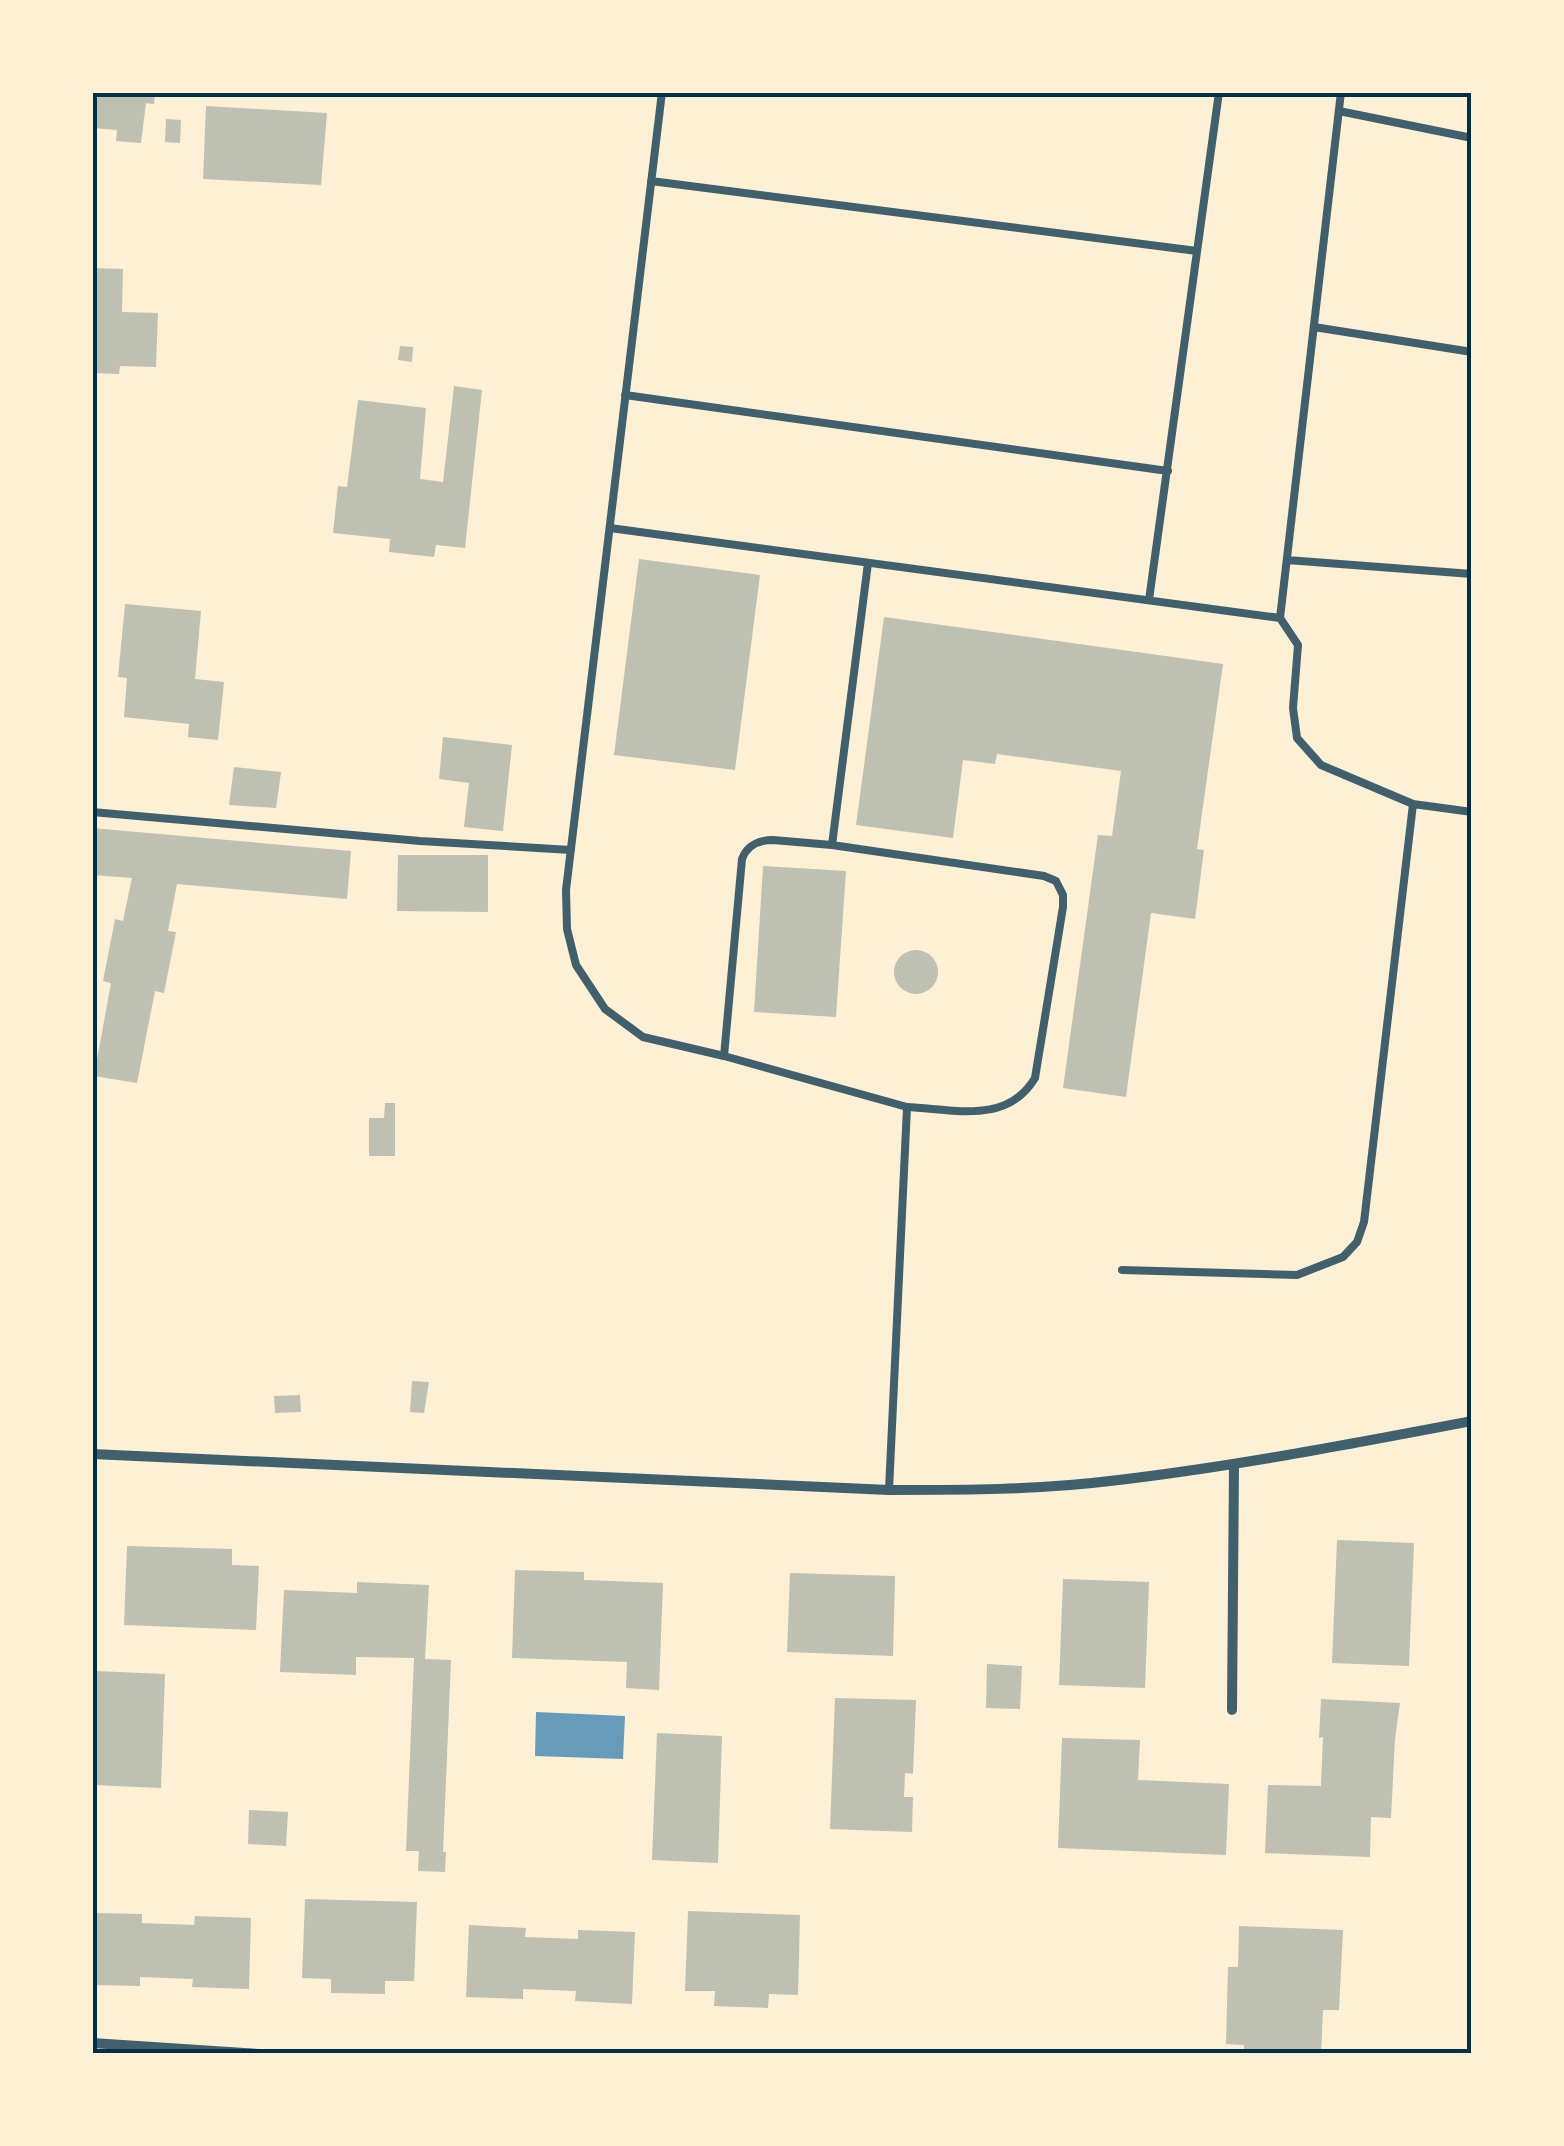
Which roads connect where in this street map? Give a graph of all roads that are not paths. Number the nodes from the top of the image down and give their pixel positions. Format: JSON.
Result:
{"nodes":[{"id":1,"x":662,"y":92,"type":"edge"},
{"id":2,"x":1219,"y":92,"type":"edge"},
{"id":3,"x":1341,"y":92,"type":"edge"},
{"id":4,"x":1339,"y":111,"type":"junction"},
{"id":5,"x":1472,"y":138,"type":"edge"},
{"id":6,"x":651,"y":182,"type":"junction"},
{"id":7,"x":1197,"y":251,"type":"junction"},
{"id":8,"x":1314,"y":327,"type":"junction"},
{"id":9,"x":1472,"y":352,"type":"edge"},
{"id":10,"x":625,"y":395,"type":"junction"},
{"id":11,"x":1168,"y":472,"type":"junction"},
{"id":12,"x":610,"y":528,"type":"junction"},
{"id":13,"x":1287,"y":560,"type":"junction"},
{"id":14,"x":868,"y":563,"type":"junction"},
{"id":15,"x":1472,"y":574,"type":"edge"},
{"id":16,"x":1150,"y":600,"type":"junction"},
{"id":17,"x":1280,"y":618,"type":"junction"},
{"id":18,"x":1413,"y":804,"type":"junction"},
{"id":19,"x":92,"y":812,"type":"edge"},
{"id":20,"x":1472,"y":812,"type":"edge"},
{"id":21,"x":832,"y":845,"type":"junction"},
{"id":22,"x":571,"y":850,"type":"junction"},
{"id":23,"x":724,"y":1056,"type":"junction"},
{"id":24,"x":907,"y":1107,"type":"junction"},
{"id":25,"x":1122,"y":1270,"type":"dead end"},
{"id":26,"x":1472,"y":1422,"type":"edge"},
{"id":27,"x":92,"y":1454,"type":"edge"},
{"id":28,"x":1234,"y":1465,"type":"junction"},
{"id":29,"x":889,"y":1490,"type":"junction"},
{"id":30,"x":1232,"y":1710,"type":"dead end"},
{"id":31,"x":92,"y":2043,"type":"edge"},
{"id":32,"x":259,"y":2054,"type":"edge"}],
"edges":[{"from":1,"to":6,"type":"lane"},
{"from":2,"to":7,"type":"lane"},
{"from":3,"to":4,"type":"lane"},
{"from":4,"to":5,"type":"lane"},
{"from":4,"to":8,"type":"lane"},
{"from":6,"to":7,"type":"lane"},
{"from":6,"to":10,"type":"lane"},
{"from":7,"to":11,"type":"lane"},
{"from":8,"to":9,"type":"lane"},
{"from":8,"to":13,"type":"lane"},
{"from":10,"to":11,"type":"lane"},
{"from":10,"to":12,"type":"lane"},
{"from":11,"to":16,"type":"lane"},
{"from":12,"to":14,"type":"lane"},
{"from":12,"to":22,"type":"lane"},
{"from":13,"to":15,"type":"lane"},
{"from":13,"to":17,"type":"lane"},
{"from":14,"to":16,"type":"lane"},
{"from":14,"to":21,"type":"lane"},
{"from":16,"to":17,"type":"lane"},
{"from":17,"to":18,"type":"lane"},
{"from":18,"to":20,"type":"lane"},
{"from":18,"to":25,"type":"lane"},
{"from":19,"to":22,"type":"lane"},
{"from":21,"to":23,"type":"lane"},
{"from":21,"to":24,"type":"lane"},
{"from":22,"to":23,"type":"lane"},
{"from":23,"to":24,"type":"lane"},
{"from":24,"to":29,"type":"lane"},
{"from":26,"to":28,"type":"street"},
{"from":27,"to":29,"type":"street"},
{"from":28,"to":29,"type":"street"},
{"from":28,"to":30,"type":"street"},
{"from":31,"to":32,"type":"street"}]}
